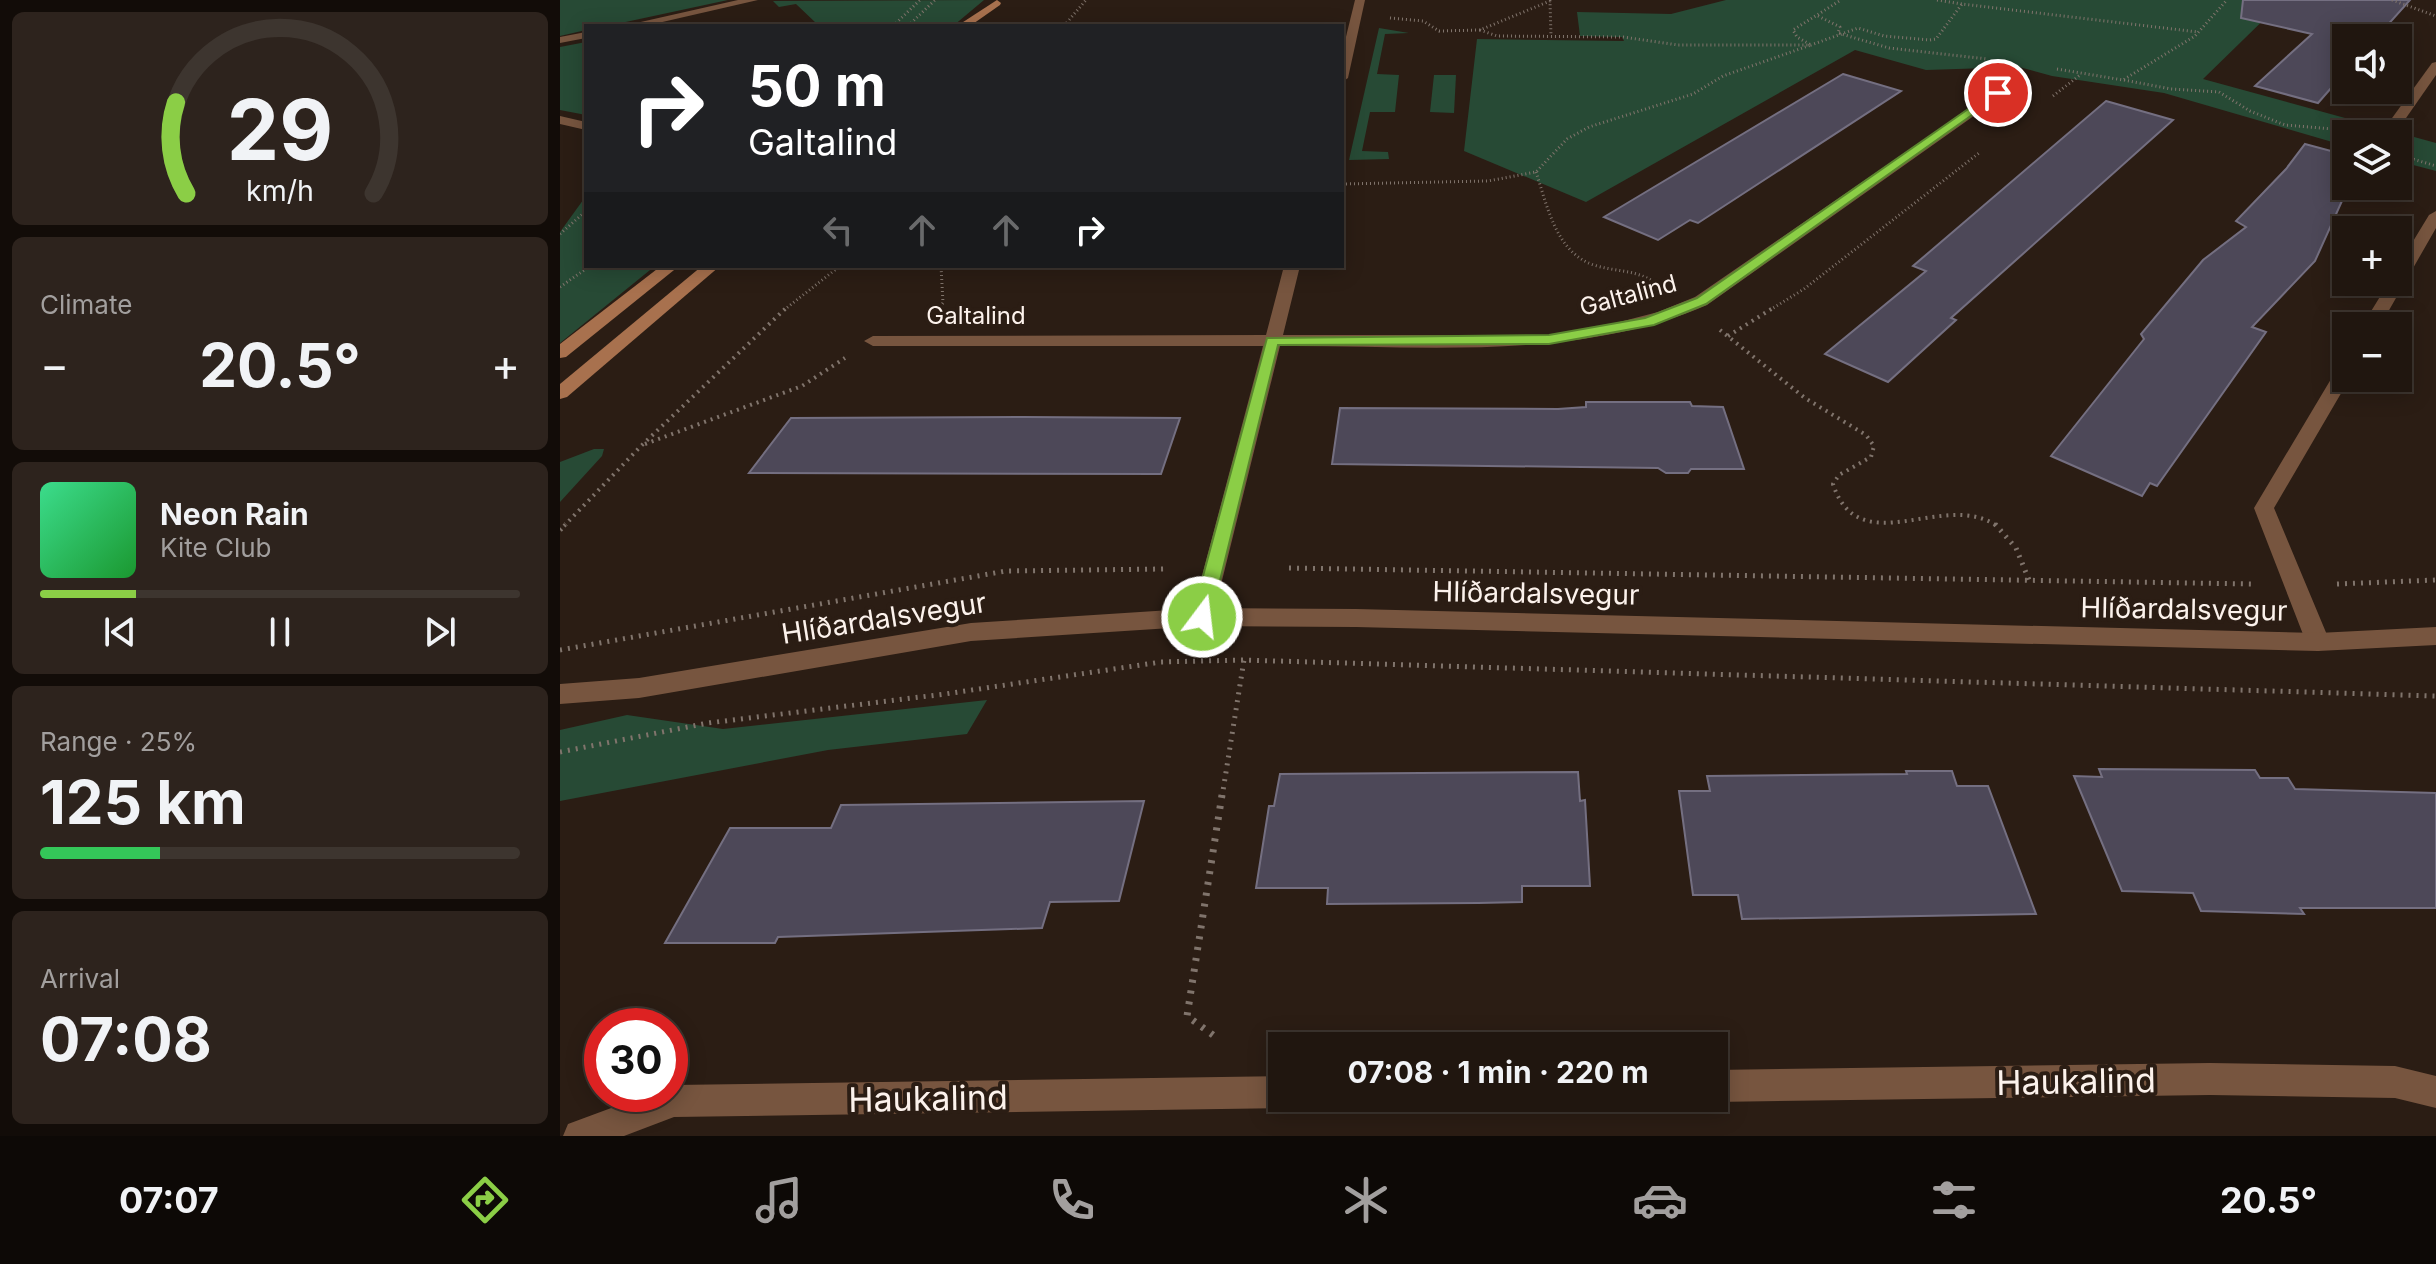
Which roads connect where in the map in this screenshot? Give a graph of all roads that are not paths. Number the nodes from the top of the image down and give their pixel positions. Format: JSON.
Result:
{"nodes":[{"id":1,"x":753,"y":0,"type":"edge"},
{"id":2,"x":1360,"y":0,"type":"edge"},
{"id":3,"x":997,"y":2,"type":"edge"},
{"id":4,"x":639,"y":24,"type":"edge"},
{"id":5,"x":966,"y":24,"type":"edge"},
{"id":6,"x":979,"y":24,"type":"edge"},
{"id":7,"x":584,"y":35,"type":"edge"},
{"id":8,"x":560,"y":40,"type":"edge"},
{"id":9,"x":2436,"y":66,"type":"edge"},
{"id":10,"x":1344,"y":69,"type":"edge"},
{"id":11,"x":2022,"y":76,"type":"dead end"},
{"id":12,"x":560,"y":120,"type":"edge"},
{"id":13,"x":2398,"y":120,"type":"edge"},
{"id":14,"x":584,"y":126,"type":"edge"},
{"id":15,"x":2436,"y":215,"type":"edge"},
{"id":16,"x":2412,"y":256,"type":"edge"},
{"id":17,"x":668,"y":268,"type":"edge"},
{"id":18,"x":710,"y":268,"type":"edge"},
{"id":19,"x":1291,"y":268,"type":"edge"},
{"id":20,"x":873,"y":341,"type":"road end"},
{"id":21,"x":1272,"y":341,"type":"junction"},
{"id":22,"x":560,"y":353,"type":"edge"},
{"id":23,"x":2332,"y":392,"type":"edge"},
{"id":24,"x":560,"y":393,"type":"edge"},
{"id":25,"x":1202,"y":617,"type":"junction"},
{"id":26,"x":2436,"y":636,"type":"edge"},
{"id":27,"x":2318,"y":642,"type":"junction"},
{"id":28,"x":639,"y":688,"type":"junction"},
{"id":29,"x":560,"y":694,"type":"edge"},
{"id":30,"x":560,"y":709,"type":"edge"},
{"id":31,"x":1728,"y":1086,"type":"edge"},
{"id":32,"x":1268,"y":1092,"type":"edge"},
{"id":33,"x":2436,"y":1092,"type":"edge"},
{"id":34,"x":580,"y":1136,"type":"edge"}],
"edges":[{"from":1,"to":4,"type":"street"},
{"from":2,"to":10,"type":"street"},
{"from":3,"to":5,"type":"main road"},
{"from":3,"to":6,"type":"main road"},
{"from":7,"to":8,"type":"street"},
{"from":9,"to":13,"type":"street"},
{"from":11,"to":21,"type":"street","name":"Galtalind"},
{"from":12,"to":14,"type":"street"},
{"from":15,"to":16,"type":"street"},
{"from":17,"to":22,"type":"main road"},
{"from":18,"to":24,"type":"main road"},
{"from":19,"to":21,"type":"street"},
{"from":20,"to":21,"type":"street","name":"Galtalind"},
{"from":21,"to":25,"type":"street"},
{"from":23,"to":27,"type":"street"},
{"from":25,"to":27,"type":"street","name":"Hlíðardalsvegur"},
{"from":25,"to":28,"type":"street","name":"Hlíðardalsvegur"},
{"from":26,"to":27,"type":"street","name":"Hlíðardalsvegur"},
{"from":28,"to":29,"type":"street","name":"Hlíðardalsvegur"},
{"from":28,"to":30,"type":"street","name":"Hlíðardalsvegur"},
{"from":31,"to":33,"type":"street","name":"Haukalind"},
{"from":32,"to":34,"type":"street","name":"Haukalind"}]}
